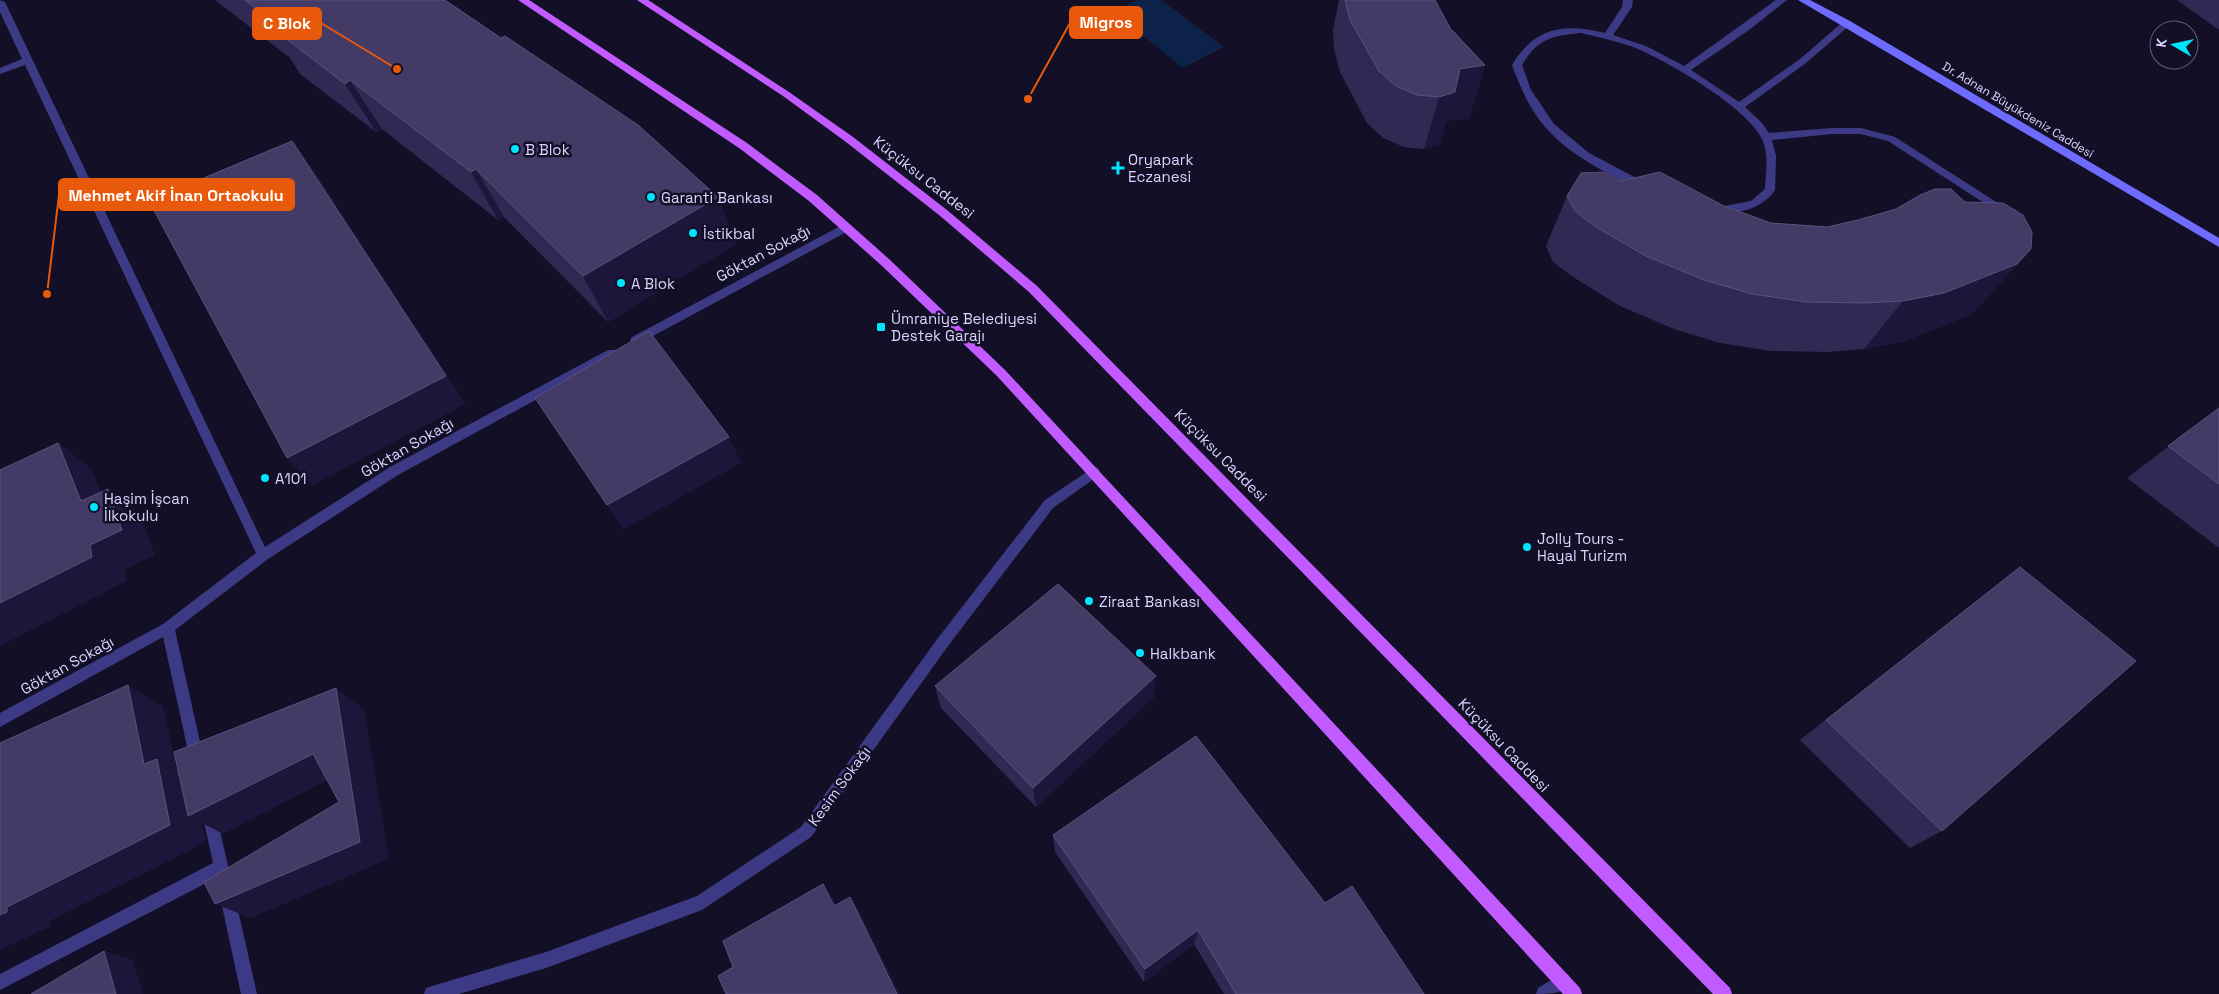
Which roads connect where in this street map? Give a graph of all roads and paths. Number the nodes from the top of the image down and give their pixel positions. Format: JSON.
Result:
{"nodes":[{"id":1,"x":7,"y":0,"type":"edge"},
{"id":2,"x":522,"y":0,"type":"edge"},
{"id":3,"x":642,"y":0,"type":"edge"},
{"id":4,"x":1628,"y":0,"type":"edge"},
{"id":5,"x":1782,"y":0,"type":"edge"},
{"id":6,"x":1803,"y":0,"type":"edge"},
{"id":7,"x":0,"y":2,"type":"edge"},
{"id":8,"x":1847,"y":23,"type":"junction"},
{"id":9,"x":1607,"y":36,"type":"junction"},
{"id":10,"x":27,"y":60,"type":"junction"},
{"id":11,"x":0,"y":71,"type":"edge"},
{"id":12,"x":1684,"y":71,"type":"junction"},
{"id":13,"x":1740,"y":107,"type":"junction"},
{"id":14,"x":1766,"y":137,"type":"junction"},
{"id":15,"x":1996,"y":205,"type":"edge"},
{"id":16,"x":846,"y":227,"type":"junction"},
{"id":17,"x":2219,"y":244,"type":"edge"},
{"id":18,"x":1094,"y":472,"type":"junction"},
{"id":19,"x":263,"y":555,"type":"junction"},
{"id":20,"x":168,"y":628,"type":"junction"},
{"id":21,"x":0,"y":720,"type":"edge"},
{"id":22,"x":200,"y":771,"type":"edge"},
{"id":23,"x":206,"y":800,"type":"edge"},
{"id":24,"x":221,"y":867,"type":"junction"},
{"id":25,"x":1563,"y":981,"type":"junction"},
{"id":26,"x":0,"y":982,"type":"edge"},
{"id":27,"x":249,"y":994,"type":"edge"},
{"id":28,"x":432,"y":994,"type":"edge"},
{"id":29,"x":1544,"y":994,"type":"edge"},
{"id":30,"x":1574,"y":994,"type":"edge"},
{"id":31,"x":1724,"y":994,"type":"edge"}],
"edges":[{"from":1,"to":7,"type":"street"},
{"from":2,"to":16,"type":"main road"},
{"from":3,"to":31,"type":"main road","name":"Küçüksu Caddesi"},
{"from":4,"to":9,"type":"street"},
{"from":5,"to":12,"type":"street"},
{"from":6,"to":8,"type":"main road","name":"Dr. Adnan Büyükdeniz Caddesi"},
{"from":7,"to":10,"type":"street"},
{"from":8,"to":13,"type":"street"},
{"from":8,"to":17,"type":"main road","name":"Dr. Adnan Büyükdeniz Caddesi"},
{"from":9,"to":12,"type":"street"},
{"from":9,"to":14,"type":"street"},
{"from":10,"to":11,"type":"street"},
{"from":10,"to":19,"type":"street"},
{"from":12,"to":13,"type":"street"},
{"from":13,"to":14,"type":"street"},
{"from":14,"to":15,"type":"street"},
{"from":16,"to":18,"type":"main road"},
{"from":16,"to":19,"type":"street","name":"Göktan Sokağı"},
{"from":18,"to":25,"type":"main road"},
{"from":18,"to":28,"type":"street","name":"Kesim Sokağı"},
{"from":19,"to":20,"type":"street","name":"Göktan Sokağı"},
{"from":20,"to":21,"type":"street","name":"Göktan Sokağı"},
{"from":20,"to":22,"type":"street"},
{"from":23,"to":24,"type":"street"},
{"from":24,"to":26,"type":"street"},
{"from":24,"to":27,"type":"street"},
{"from":25,"to":29,"type":"street"},
{"from":25,"to":30,"type":"main road"}]}
